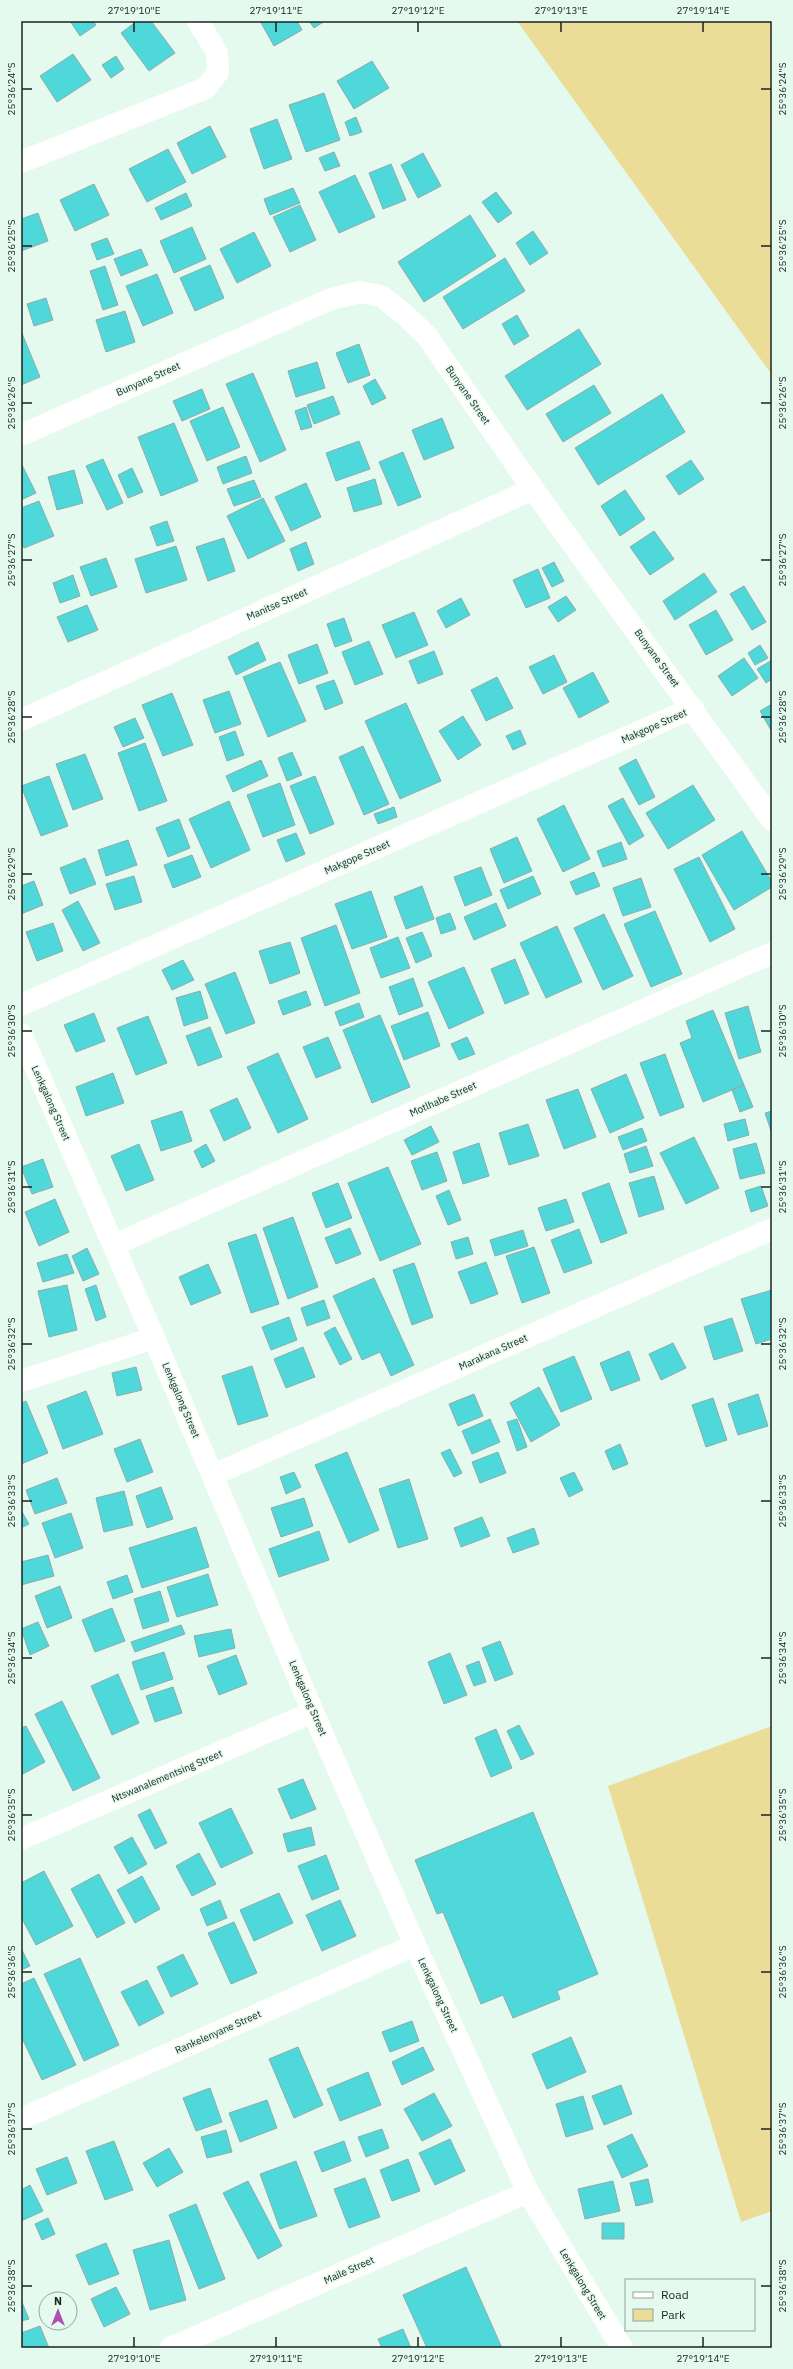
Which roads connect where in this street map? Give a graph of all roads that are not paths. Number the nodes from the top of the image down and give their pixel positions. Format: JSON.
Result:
{"nodes":[{"id":1,"x":198,"y":21,"type":"edge"},
{"id":2,"x":22,"y":160,"type":"edge"},
{"id":3,"x":21,"y":435,"type":"edge"},
{"id":4,"x":532,"y":489,"type":"junction"},
{"id":5,"x":693,"y":708,"type":"junction"},
{"id":6,"x":21,"y":720,"type":"edge"},
{"id":7,"x":772,"y":820,"type":"edge"},
{"id":8,"x":772,"y":953,"type":"edge"},
{"id":9,"x":21,"y":1005,"type":"edge"},
{"id":10,"x":21,"y":1034,"type":"edge"},
{"id":11,"x":772,"y":1229,"type":"edge"},
{"id":12,"x":114,"y":1245,"type":"junction"},
{"id":13,"x":154,"y":1338,"type":"junction"},
{"id":14,"x":21,"y":1381,"type":"edge"},
{"id":15,"x":214,"y":1476,"type":"junction"},
{"id":16,"x":313,"y":1712,"type":"junction"},
{"id":17,"x":21,"y":1839,"type":"edge"},
{"id":18,"x":415,"y":1945,"type":"junction"},
{"id":19,"x":21,"y":2119,"type":"edge"},
{"id":20,"x":528,"y":2192,"type":"junction"},
{"id":21,"x":170,"y":2348,"type":"edge"},
{"id":22,"x":622,"y":2348,"type":"edge"}],
"edges":[{"from":1,"to":2,"type":"street"},
{"from":3,"to":4,"type":"street","name":"Bunyane Street"},
{"from":4,"to":5,"type":"street","name":"Bunyane Street"},
{"from":4,"to":6,"type":"street","name":"Manitse Street"},
{"from":5,"to":7,"type":"street","name":"Bunyane Street"},
{"from":5,"to":9,"type":"street","name":"Makgope Street"},
{"from":8,"to":12,"type":"street","name":"Motlhabe Street"},
{"from":10,"to":12,"type":"street","name":"Lenkgalong Street"},
{"from":11,"to":15,"type":"street","name":"Marakana Street"},
{"from":12,"to":13,"type":"street","name":"Lenkgalong Street"},
{"from":13,"to":14,"type":"street"},
{"from":13,"to":15,"type":"street","name":"Lenkgalong Street"},
{"from":15,"to":16,"type":"street","name":"Lenkgalong Street"},
{"from":16,"to":17,"type":"street","name":"Ntswanalementsing Street"},
{"from":16,"to":18,"type":"street","name":"Lenkgalong Street"},
{"from":18,"to":19,"type":"street","name":"Rankelenyane Street"},
{"from":18,"to":20,"type":"street","name":"Lenkgalong Street"},
{"from":20,"to":21,"type":"street","name":"Maile Street"},
{"from":20,"to":22,"type":"street","name":"Lenkgalong Street"}]}
